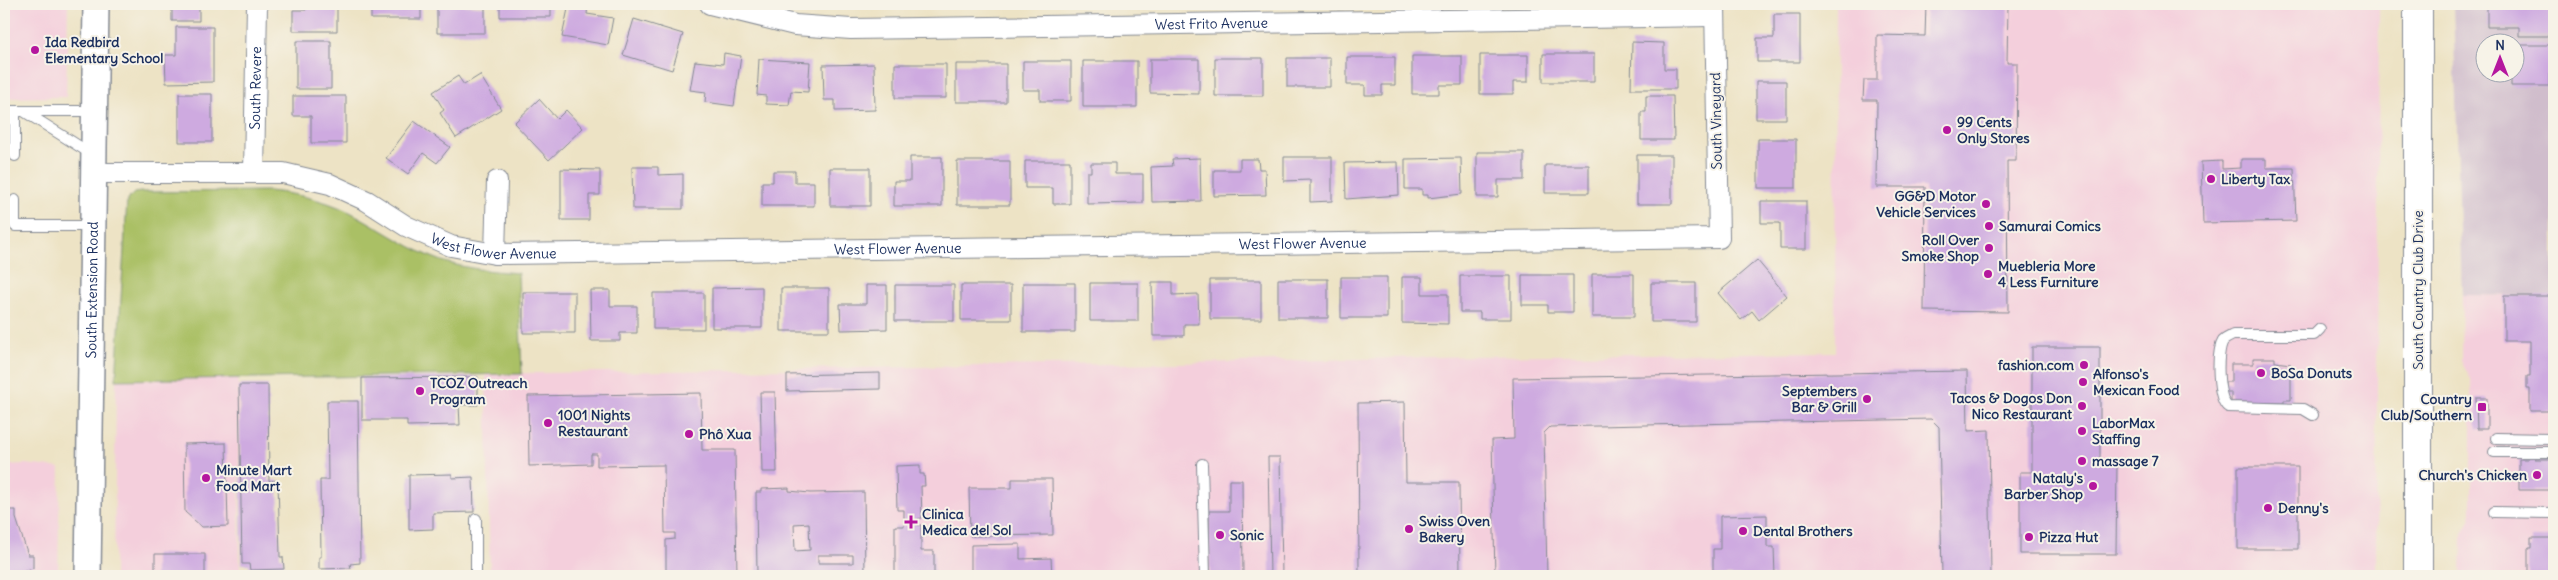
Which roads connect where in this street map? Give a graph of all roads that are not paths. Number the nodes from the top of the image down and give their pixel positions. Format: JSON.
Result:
{"nodes":[{"id":1,"x":96,"y":4,"type":"edge"},
{"id":2,"x":257,"y":4,"type":"edge"},
{"id":3,"x":710,"y":4,"type":"edge"},
{"id":4,"x":2418,"y":4,"type":"edge"},
{"id":5,"x":1714,"y":10,"type":"edge"},
{"id":6,"x":4,"y":111,"type":"edge"},
{"id":7,"x":19,"y":112,"type":"junction"},
{"id":8,"x":95,"y":112,"type":"junction"},
{"id":9,"x":15,"y":156,"type":"dead end"},
{"id":10,"x":95,"y":165,"type":"junction"},
{"id":11,"x":254,"y":173,"type":"junction"},
{"id":12,"x":497,"y":182,"type":"dead end"},
{"id":13,"x":15,"y":200,"type":"dead end"},
{"id":14,"x":94,"y":226,"type":"junction"},
{"id":15,"x":1719,"y":238,"type":"joint"},
{"id":16,"x":494,"y":254,"type":"junction"},
{"id":17,"x":2320,"y":329,"type":"dead end"},
{"id":18,"x":2313,"y":415,"type":"dead end"},
{"id":19,"x":2496,"y":438,"type":"dead end"},
{"id":20,"x":2554,"y":439,"type":"edge"},
{"id":21,"x":2494,"y":452,"type":"dead end"},
{"id":22,"x":2554,"y":452,"type":"edge"},
{"id":23,"x":1202,"y":464,"type":"dead end"},
{"id":24,"x":2494,"y":512,"type":"dead end"},
{"id":25,"x":2554,"y":513,"type":"edge"},
{"id":26,"x":476,"y":519,"type":"dead end"},
{"id":27,"x":88,"y":576,"type":"edge"},
{"id":28,"x":476,"y":576,"type":"edge"},
{"id":29,"x":1205,"y":576,"type":"edge"},
{"id":30,"x":2418,"y":576,"type":"edge"}],
"edges":[{"from":1,"to":8,"type":"street","name":"South Extension Road"},
{"from":2,"to":11,"type":"street","name":"South Revere"},
{"from":3,"to":5,"type":"street","name":"West Frito Avenue"},
{"from":4,"to":30,"type":"main road","name":"South Country Club Drive"},
{"from":5,"to":15,"type":"street","name":"South Vineyard"},
{"from":6,"to":7,"type":"lane"},
{"from":7,"to":8,"type":"lane"},
{"from":7,"to":9,"type":"lane"},
{"from":7,"to":10,"type":"lane"},
{"from":8,"to":10,"type":"street","name":"South Extension Road"},
{"from":10,"to":11,"type":"street","name":"West Flower Avenue"},
{"from":10,"to":14,"type":"street","name":"South Extension Road"},
{"from":11,"to":16,"type":"street","name":"West Flower Avenue"},
{"from":12,"to":16,"type":"street"},
{"from":13,"to":14,"type":"lane"},
{"from":14,"to":27,"type":"street","name":"South Extension Road"},
{"from":15,"to":16,"type":"street","name":"West Flower Avenue"},
{"from":17,"to":18,"type":"lane"},
{"from":19,"to":20,"type":"lane"},
{"from":21,"to":22,"type":"lane"},
{"from":23,"to":29,"type":"lane"},
{"from":24,"to":25,"type":"lane"},
{"from":26,"to":28,"type":"lane"}]}
